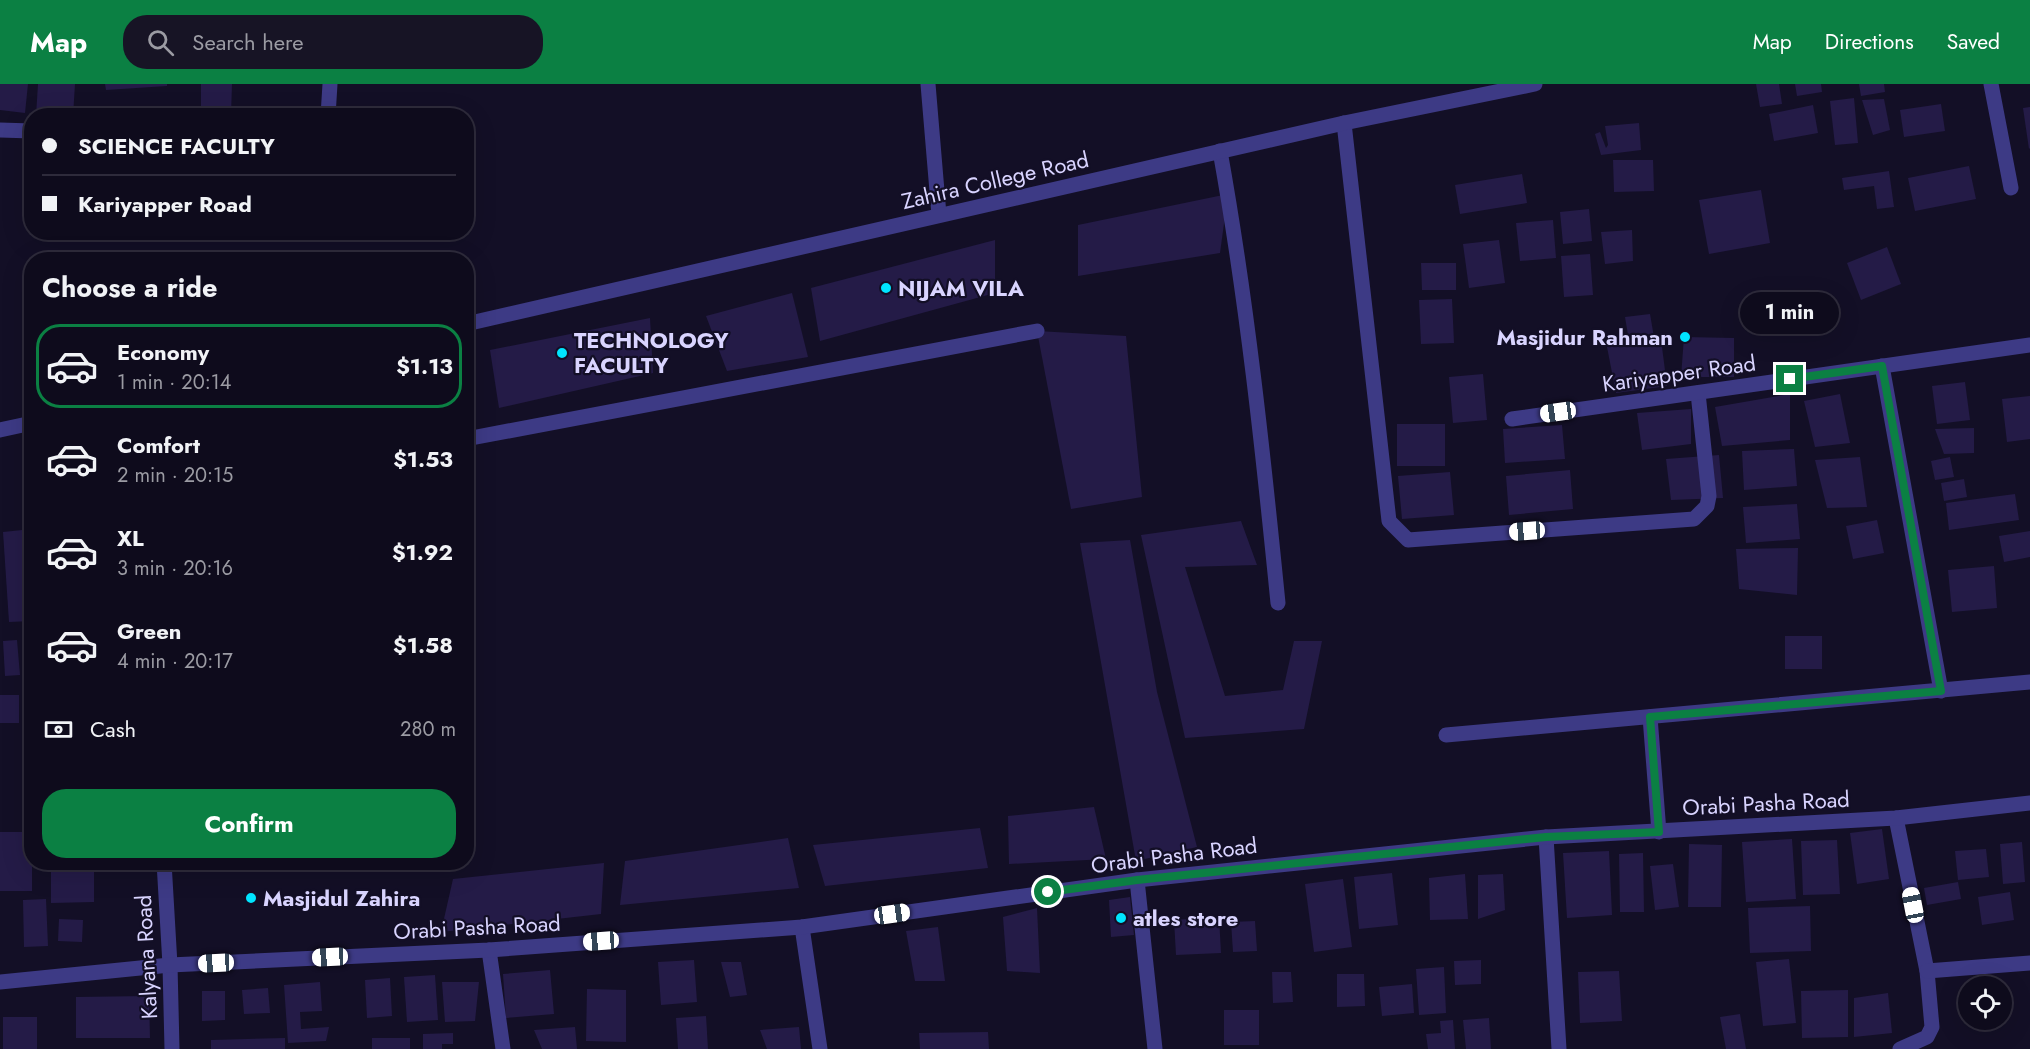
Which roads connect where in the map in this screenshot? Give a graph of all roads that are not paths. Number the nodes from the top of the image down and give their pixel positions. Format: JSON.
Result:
{"nodes":[{"id":1,"x":330,"y":84,"type":"edge"},
{"id":2,"x":928,"y":84,"type":"edge"},
{"id":3,"x":1535,"y":84,"type":"edge"},
{"id":4,"x":1991,"y":84,"type":"edge"},
{"id":5,"x":328,"y":108,"type":"edge"},
{"id":6,"x":1344,"y":123,"type":"junction"},
{"id":7,"x":0,"y":130,"type":"edge"},
{"id":8,"x":24,"y":131,"type":"edge"},
{"id":9,"x":1220,"y":151,"type":"junction"},
{"id":10,"x":2011,"y":188,"type":"dead end"},
{"id":11,"x":939,"y":216,"type":"junction"},
{"id":12,"x":474,"y":322,"type":"edge"},
{"id":13,"x":1037,"y":332,"type":"dead end"},
{"id":14,"x":2030,"y":345,"type":"edge"},
{"id":15,"x":1882,"y":366,"type":"junction"},
{"id":16,"x":1698,"y":393,"type":"junction"},
{"id":17,"x":1512,"y":419,"type":"dead end"},
{"id":18,"x":24,"y":425,"type":"edge"},
{"id":19,"x":0,"y":430,"type":"edge"},
{"id":20,"x":474,"y":438,"type":"edge"},
{"id":21,"x":1278,"y":603,"type":"dead end"},
{"id":22,"x":2030,"y":682,"type":"edge"},
{"id":23,"x":1941,"y":691,"type":"junction"},
{"id":24,"x":1650,"y":717,"type":"junction"},
{"id":25,"x":1446,"y":735,"type":"dead end"},
{"id":26,"x":2030,"y":803,"type":"edge"},
{"id":27,"x":1896,"y":818,"type":"junction"},
{"id":28,"x":1659,"y":832,"type":"junction"},
{"id":29,"x":1546,"y":837,"type":"junction"},
{"id":30,"x":164,"y":870,"type":"edge"},
{"id":31,"x":1137,"y":880,"type":"junction"},
{"id":32,"x":802,"y":927,"type":"junction"},
{"id":33,"x":489,"y":950,"type":"junction"},
{"id":34,"x":2030,"y":963,"type":"edge"},
{"id":35,"x":170,"y":965,"type":"junction"},
{"id":36,"x":1927,"y":971,"type":"junction"},
{"id":37,"x":0,"y":982,"type":"edge"},
{"id":38,"x":172,"y":1049,"type":"edge"},
{"id":39,"x":502,"y":1049,"type":"edge"},
{"id":40,"x":820,"y":1049,"type":"edge"},
{"id":41,"x":1155,"y":1049,"type":"edge"},
{"id":42,"x":1558,"y":1049,"type":"edge"},
{"id":43,"x":1900,"y":1049,"type":"edge"}],
"edges":[{"from":1,"to":5,"type":"street"},
{"from":2,"to":11,"type":"street"},
{"from":3,"to":6,"type":"street","name":"Zahira College Road"},
{"from":4,"to":10,"type":"street"},
{"from":6,"to":9,"type":"street","name":"Zahira College Road"},
{"from":6,"to":16,"type":"street"},
{"from":7,"to":8,"type":"street"},
{"from":9,"to":11,"type":"street","name":"Zahira College Road"},
{"from":9,"to":21,"type":"street"},
{"from":11,"to":12,"type":"street","name":"Zahira College Road"},
{"from":13,"to":20,"type":"street"},
{"from":14,"to":15,"type":"street","name":"Kariyapper Road"},
{"from":15,"to":16,"type":"street","name":"Kariyapper Road"},
{"from":15,"to":23,"type":"street"},
{"from":16,"to":17,"type":"street","name":"Kariyapper Road"},
{"from":18,"to":19,"type":"street"},
{"from":22,"to":23,"type":"street"},
{"from":23,"to":24,"type":"street"},
{"from":24,"to":25,"type":"street"},
{"from":24,"to":28,"type":"street"},
{"from":26,"to":27,"type":"street","name":"Orabi Pasha Road"},
{"from":27,"to":28,"type":"street","name":"Orabi Pasha Road"},
{"from":27,"to":36,"type":"street"},
{"from":28,"to":29,"type":"street","name":"Orabi Pasha Road"},
{"from":29,"to":31,"type":"street","name":"Orabi Pasha Road"},
{"from":29,"to":42,"type":"street"},
{"from":30,"to":35,"type":"street","name":"Kalyana Road"},
{"from":31,"to":32,"type":"street","name":"Orabi Pasha Road"},
{"from":31,"to":41,"type":"street"},
{"from":32,"to":33,"type":"street","name":"Orabi Pasha Road"},
{"from":32,"to":40,"type":"street"},
{"from":33,"to":35,"type":"street","name":"Orabi Pasha Road"},
{"from":33,"to":39,"type":"street"},
{"from":34,"to":36,"type":"street"},
{"from":35,"to":37,"type":"street","name":"Orabi Pasha Road"},
{"from":35,"to":38,"type":"street","name":"Kalyana Road"},
{"from":36,"to":43,"type":"street"}]}
